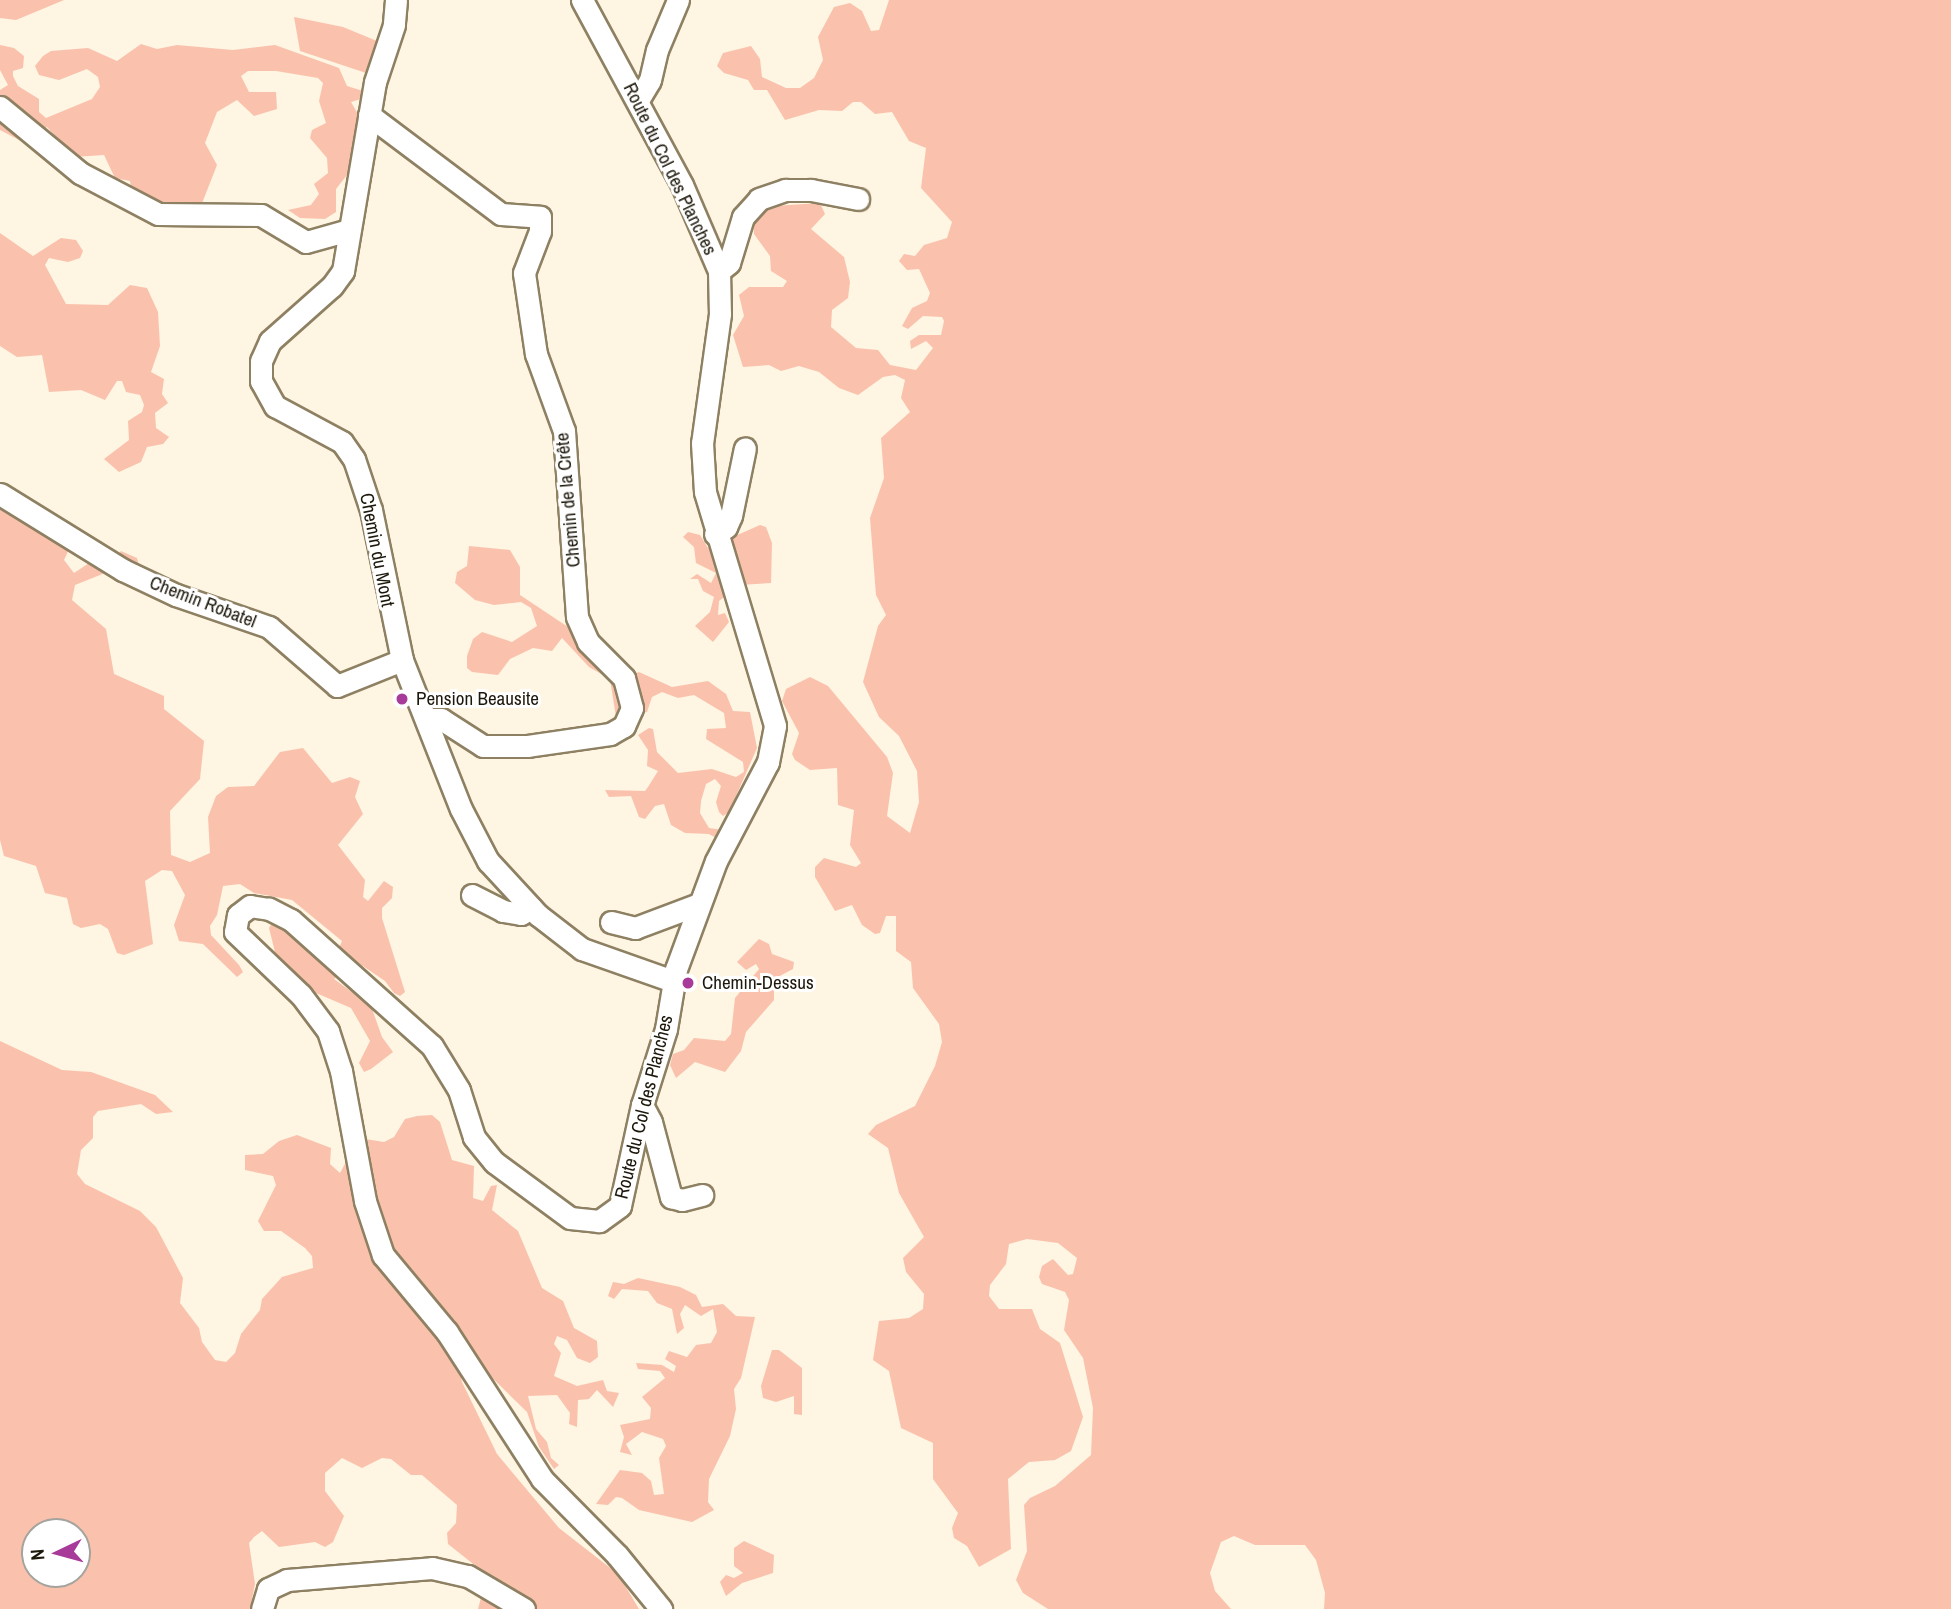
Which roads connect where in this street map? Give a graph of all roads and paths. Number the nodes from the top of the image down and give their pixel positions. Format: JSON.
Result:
{"nodes":[{"id":1,"x":396,"y":0,"type":"edge"},
{"id":2,"x":582,"y":0,"type":"edge"},
{"id":3,"x":678,"y":0,"type":"edge"},
{"id":4,"x":638,"y":100,"type":"junction"},
{"id":5,"x":0,"y":107,"type":"edge"},
{"id":6,"x":369,"y":115,"type":"junction"},
{"id":7,"x":858,"y":199,"type":"dead end"},
{"id":8,"x":349,"y":230,"type":"junction"},
{"id":9,"x":719,"y":271,"type":"junction"},
{"id":10,"x":745,"y":448,"type":"dead end"},
{"id":11,"x":0,"y":494,"type":"edge"},
{"id":12,"x":715,"y":534,"type":"junction"},
{"id":13,"x":402,"y":660,"type":"junction"},
{"id":14,"x":428,"y":719,"type":"junction"},
{"id":15,"x":472,"y":895,"type":"dead end"},
{"id":16,"x":699,"y":904,"type":"junction"},
{"id":17,"x":531,"y":908,"type":"junction"},
{"id":18,"x":611,"y":922,"type":"dead end"},
{"id":19,"x":673,"y":982,"type":"junction"},
{"id":20,"x":642,"y":1105,"type":"junction"},
{"id":21,"x":702,"y":1195,"type":"dead end"},
{"id":22,"x":262,"y":1609,"type":"edge"},
{"id":23,"x":524,"y":1609,"type":"edge"},
{"id":24,"x":661,"y":1609,"type":"edge"}],
"edges":[{"from":1,"to":6,"type":"street","name":"Chemin du Mont"},
{"from":2,"to":4,"type":"street","name":"Route du Col des Planches"},
{"from":3,"to":4,"type":"street"},
{"from":4,"to":9,"type":"street","name":"Route du Col des Planches"},
{"from":5,"to":8,"type":"street"},
{"from":6,"to":8,"type":"street","name":"Chemin du Mont"},
{"from":6,"to":14,"type":"street","name":"Chemin de la Crête"},
{"from":7,"to":9,"type":"street"},
{"from":8,"to":13,"type":"street","name":"Chemin du Mont"},
{"from":9,"to":12,"type":"street","name":"Route du Col des Planches"},
{"from":10,"to":12,"type":"street"},
{"from":11,"to":13,"type":"street","name":"Chemin Robatel"},
{"from":12,"to":16,"type":"street","name":"Route du Col des Planches"},
{"from":13,"to":14,"type":"street","name":"Chemin du Mont"},
{"from":14,"to":17,"type":"street","name":"Chemin du Mont"},
{"from":15,"to":17,"type":"street"},
{"from":16,"to":18,"type":"street"},
{"from":16,"to":19,"type":"street","name":"Route du Col des Planches"},
{"from":17,"to":19,"type":"street","name":"Chemin du Mont"},
{"from":19,"to":20,"type":"street","name":"Route du Col des Planches"},
{"from":20,"to":21,"type":"street"},
{"from":20,"to":24,"type":"street","name":"Route du Col des Planches"},
{"from":22,"to":23,"type":"street"}]}
